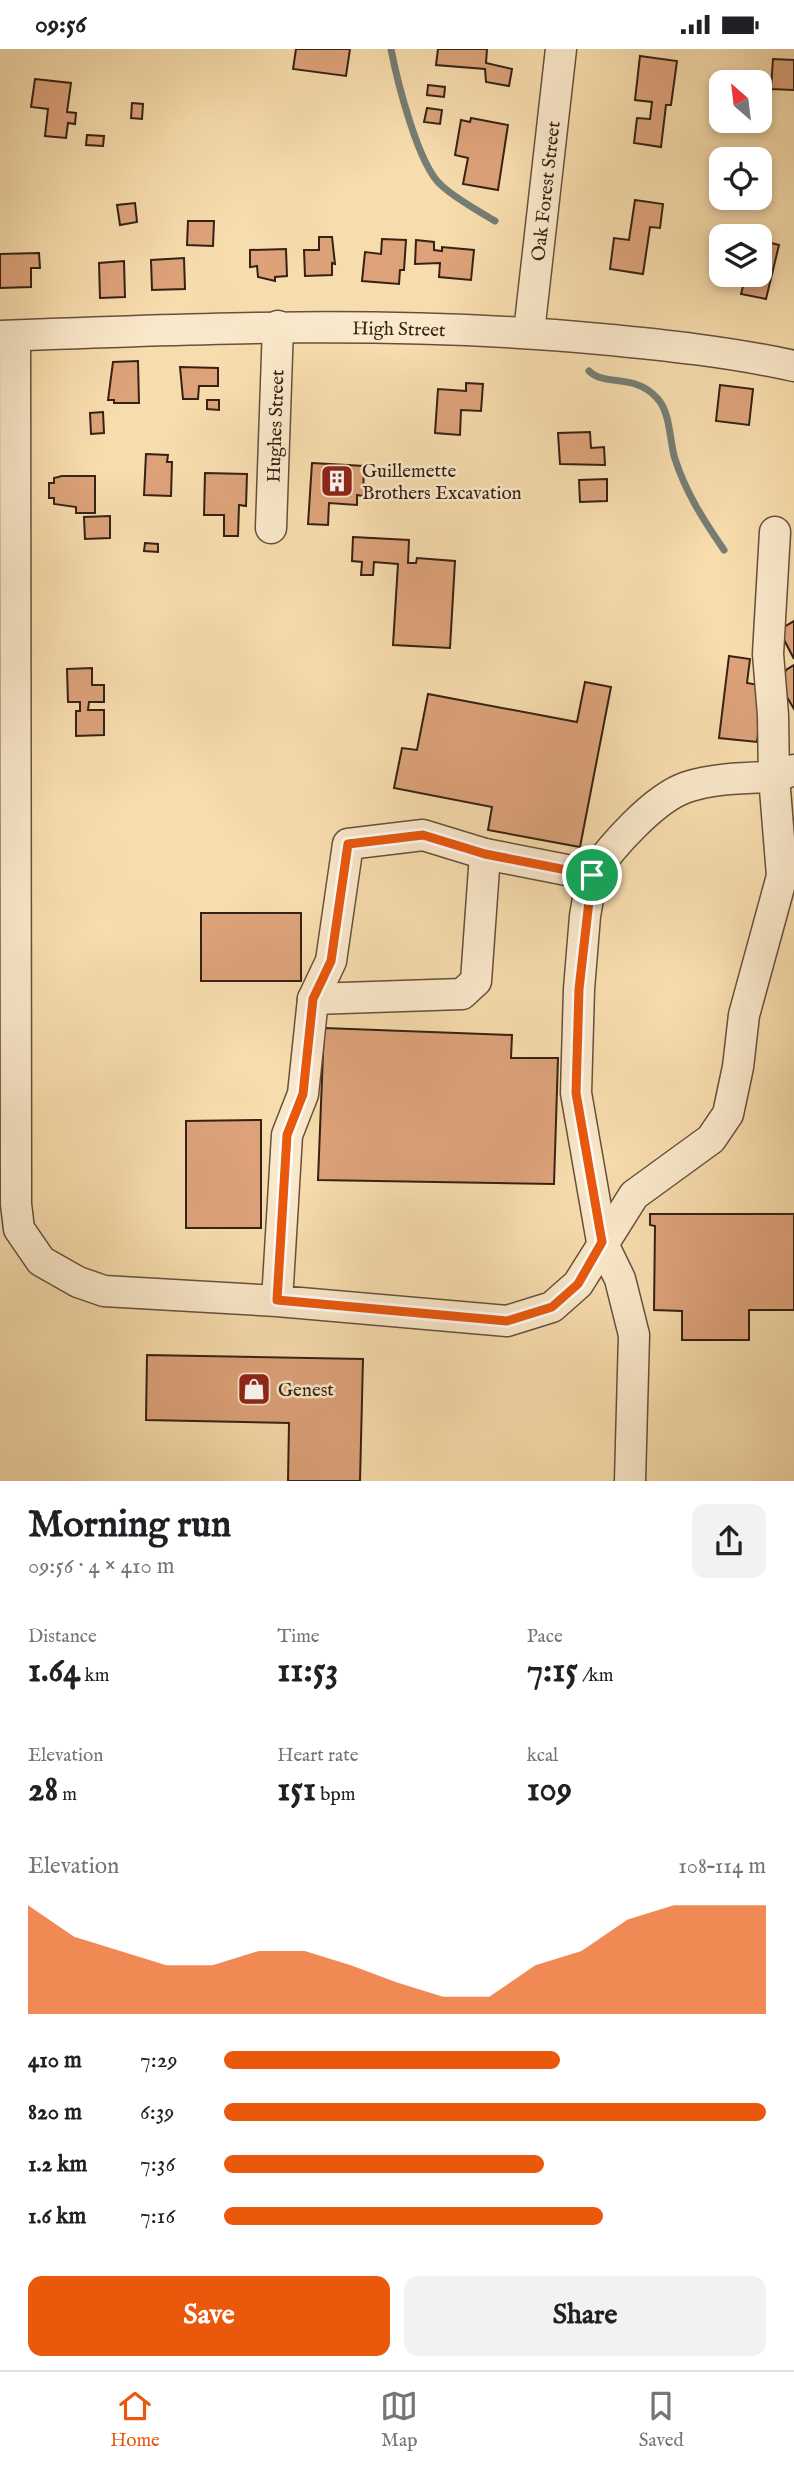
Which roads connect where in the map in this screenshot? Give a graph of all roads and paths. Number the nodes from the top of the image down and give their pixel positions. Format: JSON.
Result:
{"nodes":[{"id":1,"x":561,"y":49,"type":"edge"},
{"id":2,"x":278,"y":327,"type":"junction"},
{"id":3,"x":529,"y":332,"type":"junction"},
{"id":4,"x":7,"y":336,"type":"edge"},
{"id":5,"x":794,"y":366,"type":"edge"},
{"id":6,"x":271,"y":528,"type":"dead end"},
{"id":7,"x":775,"y":532,"type":"dead end"},
{"id":8,"x":784,"y":773,"type":"edge"},
{"id":9,"x":485,"y":854,"type":"junction"},
{"id":10,"x":592,"y":875,"type":"junction"},
{"id":11,"x":313,"y":999,"type":"junction"},
{"id":12,"x":602,"y":1242,"type":"junction"},
{"id":13,"x":277,"y":1300,"type":"junction"},
{"id":14,"x":630,"y":1481,"type":"edge"}],
"edges":[{"from":1,"to":3,"type":"street","name":"Oak Forest Street"},
{"from":2,"to":3,"type":"street","name":"High Street"},
{"from":2,"to":4,"type":"street","name":"High Street"},
{"from":2,"to":6,"type":"street","name":"Hughes Street"},
{"from":3,"to":5,"type":"street","name":"High Street"},
{"from":4,"to":13,"type":"street"},
{"from":7,"to":8,"type":"street"},
{"from":8,"to":10,"type":"street"},
{"from":8,"to":12,"type":"street"},
{"from":9,"to":10,"type":"street"},
{"from":9,"to":11,"type":"street"},
{"from":9,"to":11,"type":"street"},
{"from":10,"to":12,"type":"street"},
{"from":11,"to":13,"type":"street"},
{"from":12,"to":13,"type":"street"},
{"from":12,"to":14,"type":"street"}]}
